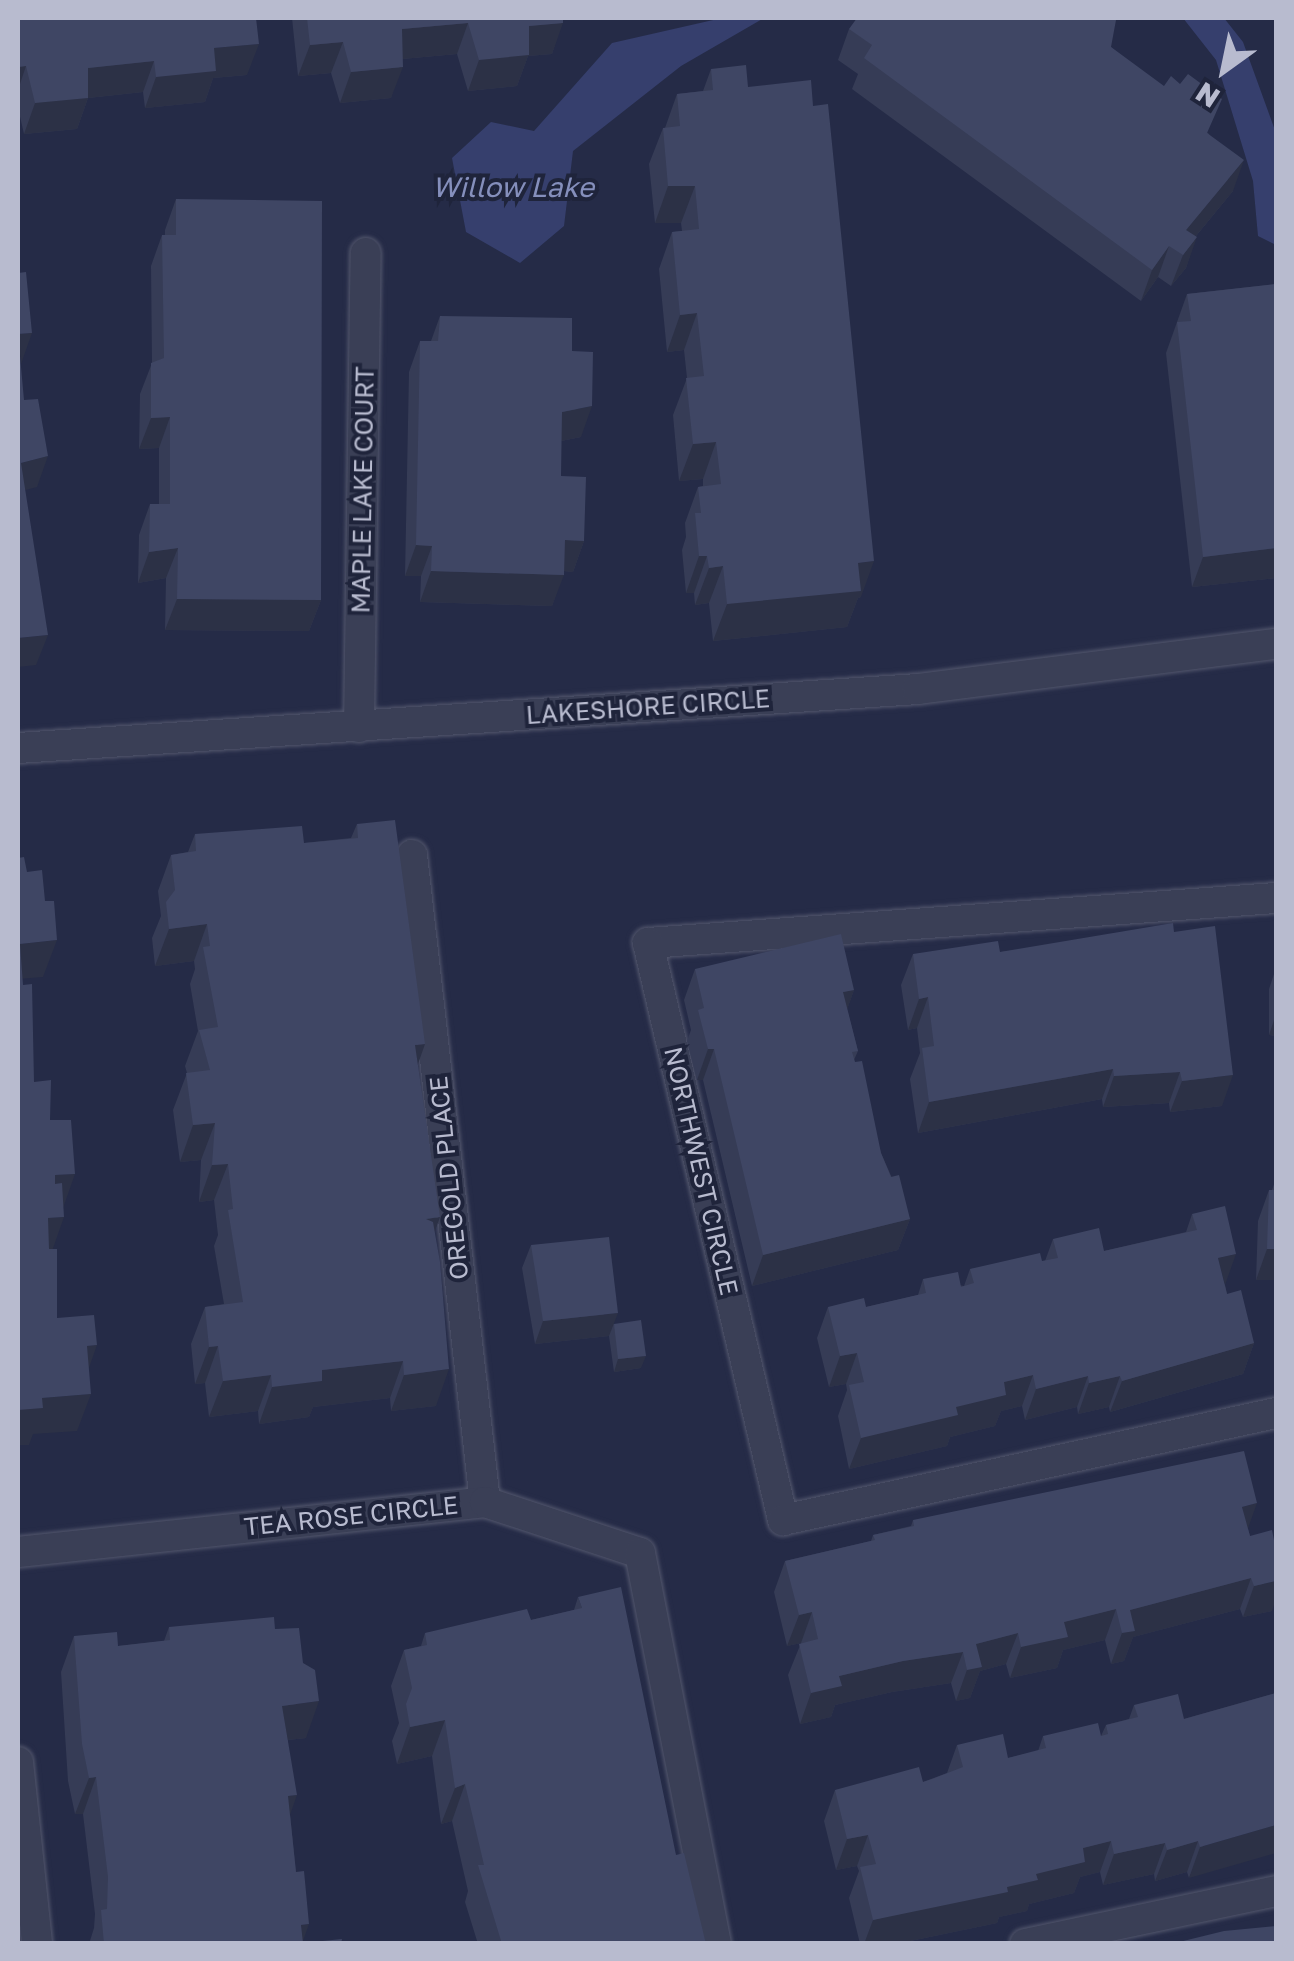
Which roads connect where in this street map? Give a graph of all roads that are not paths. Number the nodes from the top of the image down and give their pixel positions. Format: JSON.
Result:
{"nodes":[{"id":1,"x":366,"y":253,"type":"dead end"},
{"id":2,"x":1276,"y":644,"type":"edge"},
{"id":3,"x":359,"y":726,"type":"junction"},
{"id":4,"x":18,"y":748,"type":"edge"},
{"id":5,"x":412,"y":855,"type":"dead end"},
{"id":6,"x":1276,"y":898,"type":"edge"},
{"id":7,"x":1276,"y":1414,"type":"edge"},
{"id":8,"x":486,"y":1502,"type":"junction"},
{"id":9,"x":18,"y":1552,"type":"edge"},
{"id":10,"x":18,"y":1762,"type":"edge"},
{"id":11,"x":1276,"y":1890,"type":"edge"},
{"id":12,"x":38,"y":1944,"type":"edge"},
{"id":13,"x":716,"y":1944,"type":"edge"},
{"id":14,"x":1025,"y":1944,"type":"edge"}],
"edges":[{"from":1,"to":3,"type":"street","name":"MAPLE LAKE COURT"},
{"from":2,"to":3,"type":"street","name":"LAKESHORE CIRCLE"},
{"from":3,"to":4,"type":"street","name":"LAKESHORE CIRCLE"},
{"from":5,"to":8,"type":"street","name":"OREGOLD PLACE"},
{"from":6,"to":7,"type":"street","name":"NORTHWEST CIRCLE"},
{"from":8,"to":9,"type":"street","name":"TEA ROSE CIRCLE"},
{"from":8,"to":13,"type":"street","name":"TEA ROSE CIRCLE"},
{"from":10,"to":12,"type":"street"},
{"from":11,"to":14,"type":"street"}]}
